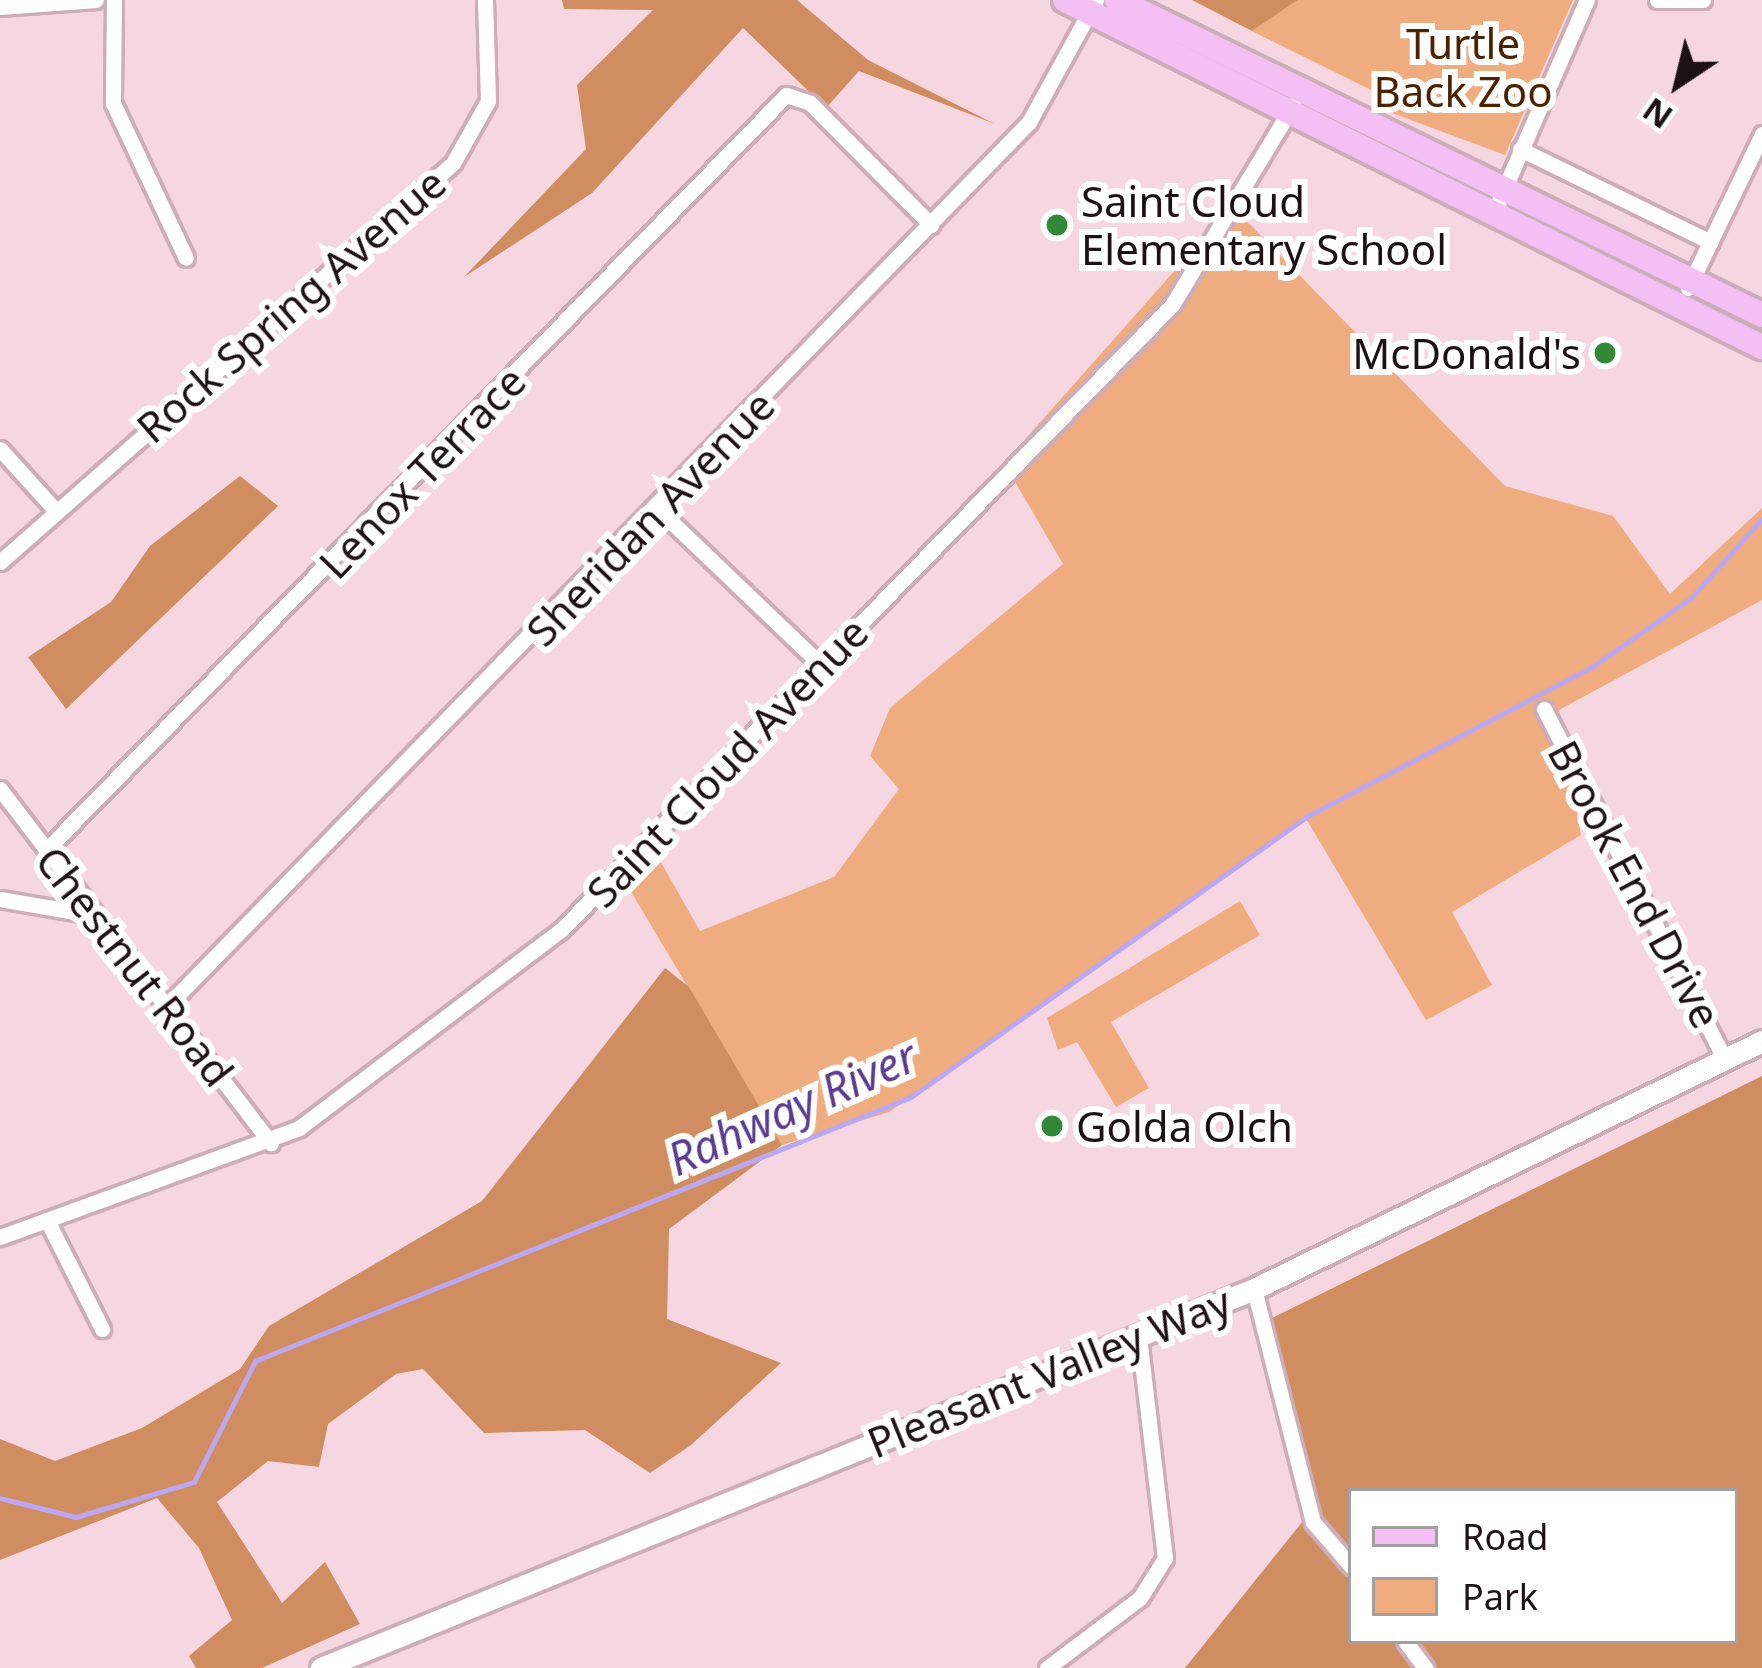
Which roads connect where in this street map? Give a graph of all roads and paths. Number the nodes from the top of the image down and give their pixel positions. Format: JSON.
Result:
{"nodes":[{"id":1,"x":96,"y":0,"type":"edge"},
{"id":2,"x":113,"y":0,"type":"edge"},
{"id":3,"x":485,"y":0,"type":"edge"},
{"id":4,"x":1065,"y":0,"type":"edge"},
{"id":5,"x":1117,"y":0,"type":"edge"},
{"id":6,"x":1587,"y":0,"type":"edge"},
{"id":7,"x":1657,"y":0,"type":"edge"},
{"id":8,"x":1703,"y":0,"type":"edge"},
{"id":9,"x":0,"y":7,"type":"edge"},
{"id":10,"x":1093,"y":7,"type":"edge"},
{"id":11,"x":1294,"y":104,"type":"junction"},
{"id":12,"x":1762,"y":134,"type":"edge"},
{"id":13,"x":1520,"y":149,"type":"junction"},
{"id":14,"x":1501,"y":192,"type":"junction"},
{"id":15,"x":1492,"y":217,"type":"junction"},
{"id":16,"x":931,"y":225,"type":"junction"},
{"id":17,"x":1711,"y":242,"type":"junction"},
{"id":18,"x":186,"y":259,"type":"dead end"},
{"id":19,"x":1692,"y":281,"type":"junction"},
{"id":20,"x":1677,"y":307,"type":"junction"},
{"id":21,"x":1762,"y":315,"type":"edge"},
{"id":22,"x":1762,"y":347,"type":"edge"},
{"id":23,"x":0,"y":449,"type":"edge"},
{"id":24,"x":659,"y":510,"type":"junction"},
{"id":25,"x":57,"y":512,"type":"junction"},
{"id":26,"x":0,"y":562,"type":"edge"},
{"id":27,"x":822,"y":666,"type":"junction"},
{"id":28,"x":1544,"y":709,"type":"dead end"},
{"id":29,"x":0,"y":789,"type":"edge"},
{"id":30,"x":46,"y":850,"type":"junction"},
{"id":31,"x":0,"y":899,"type":"edge"},
{"id":32,"x":93,"y":915,"type":"junction"},
{"id":33,"x":167,"y":1006,"type":"junction"},
{"id":34,"x":1762,"y":1041,"type":"edge"},
{"id":35,"x":1725,"y":1059,"type":"junction"},
{"id":36,"x":271,"y":1143,"type":"junction"},
{"id":37,"x":48,"y":1222,"type":"junction"},
{"id":38,"x":0,"y":1237,"type":"edge"},
{"id":39,"x":1254,"y":1289,"type":"junction"},
{"id":40,"x":102,"y":1329,"type":"dead end"},
{"id":41,"x":1139,"y":1335,"type":"junction"},
{"id":42,"x":1348,"y":1563,"type":"edge"},
{"id":43,"x":321,"y":1668,"type":"edge"},
{"id":44,"x":1047,"y":1668,"type":"edge"}],
"edges":[{"from":1,"to":9,"type":"street"},
{"from":2,"to":18,"type":"street"},
{"from":3,"to":25,"type":"street","name":"Rock Spring Avenue"},
{"from":4,"to":10,"type":"main road"},
{"from":5,"to":11,"type":"main road"},
{"from":6,"to":13,"type":"street"},
{"from":7,"to":8,"type":"street"},
{"from":10,"to":11,"type":"main road"},
{"from":10,"to":16,"type":"street","name":"Sheridan Avenue"},
{"from":11,"to":14,"type":"main road"},
{"from":11,"to":15,"type":"main road"},
{"from":11,"to":27,"type":"street","name":"Saint Cloud Avenue"},
{"from":12,"to":17,"type":"street"},
{"from":13,"to":14,"type":"street"},
{"from":13,"to":17,"type":"street"},
{"from":14,"to":15,"type":"street"},
{"from":14,"to":19,"type":"main road"},
{"from":15,"to":20,"type":"main road"},
{"from":16,"to":24,"type":"street","name":"Sheridan Avenue"},
{"from":16,"to":30,"type":"street","name":"Lenox Terrace"},
{"from":17,"to":19,"type":"street"},
{"from":19,"to":20,"type":"street"},
{"from":19,"to":21,"type":"main road"},
{"from":20,"to":22,"type":"main road"},
{"from":23,"to":25,"type":"street"},
{"from":24,"to":27,"type":"street"},
{"from":24,"to":33,"type":"street","name":"Sheridan Avenue"},
{"from":25,"to":26,"type":"street","name":"Rock Spring Avenue"},
{"from":27,"to":36,"type":"street","name":"Saint Cloud Avenue"},
{"from":28,"to":35,"type":"street","name":"Brook End Drive"},
{"from":29,"to":30,"type":"street","name":"Chestnut Road"},
{"from":30,"to":32,"type":"street","name":"Chestnut Road"},
{"from":31,"to":32,"type":"street"},
{"from":32,"to":33,"type":"street","name":"Chestnut Road"},
{"from":33,"to":36,"type":"street","name":"Chestnut Road"},
{"from":34,"to":35,"type":"main road","name":"Pleasant Valley Way"},
{"from":35,"to":39,"type":"main road","name":"Pleasant Valley Way"},
{"from":36,"to":37,"type":"street","name":"Saint Cloud Avenue"},
{"from":37,"to":38,"type":"street","name":"Saint Cloud Avenue"},
{"from":37,"to":40,"type":"street"},
{"from":39,"to":41,"type":"main road","name":"Pleasant Valley Way"},
{"from":39,"to":42,"type":"street"},
{"from":41,"to":43,"type":"main road","name":"Pleasant Valley Way"},
{"from":41,"to":44,"type":"street"}]}
